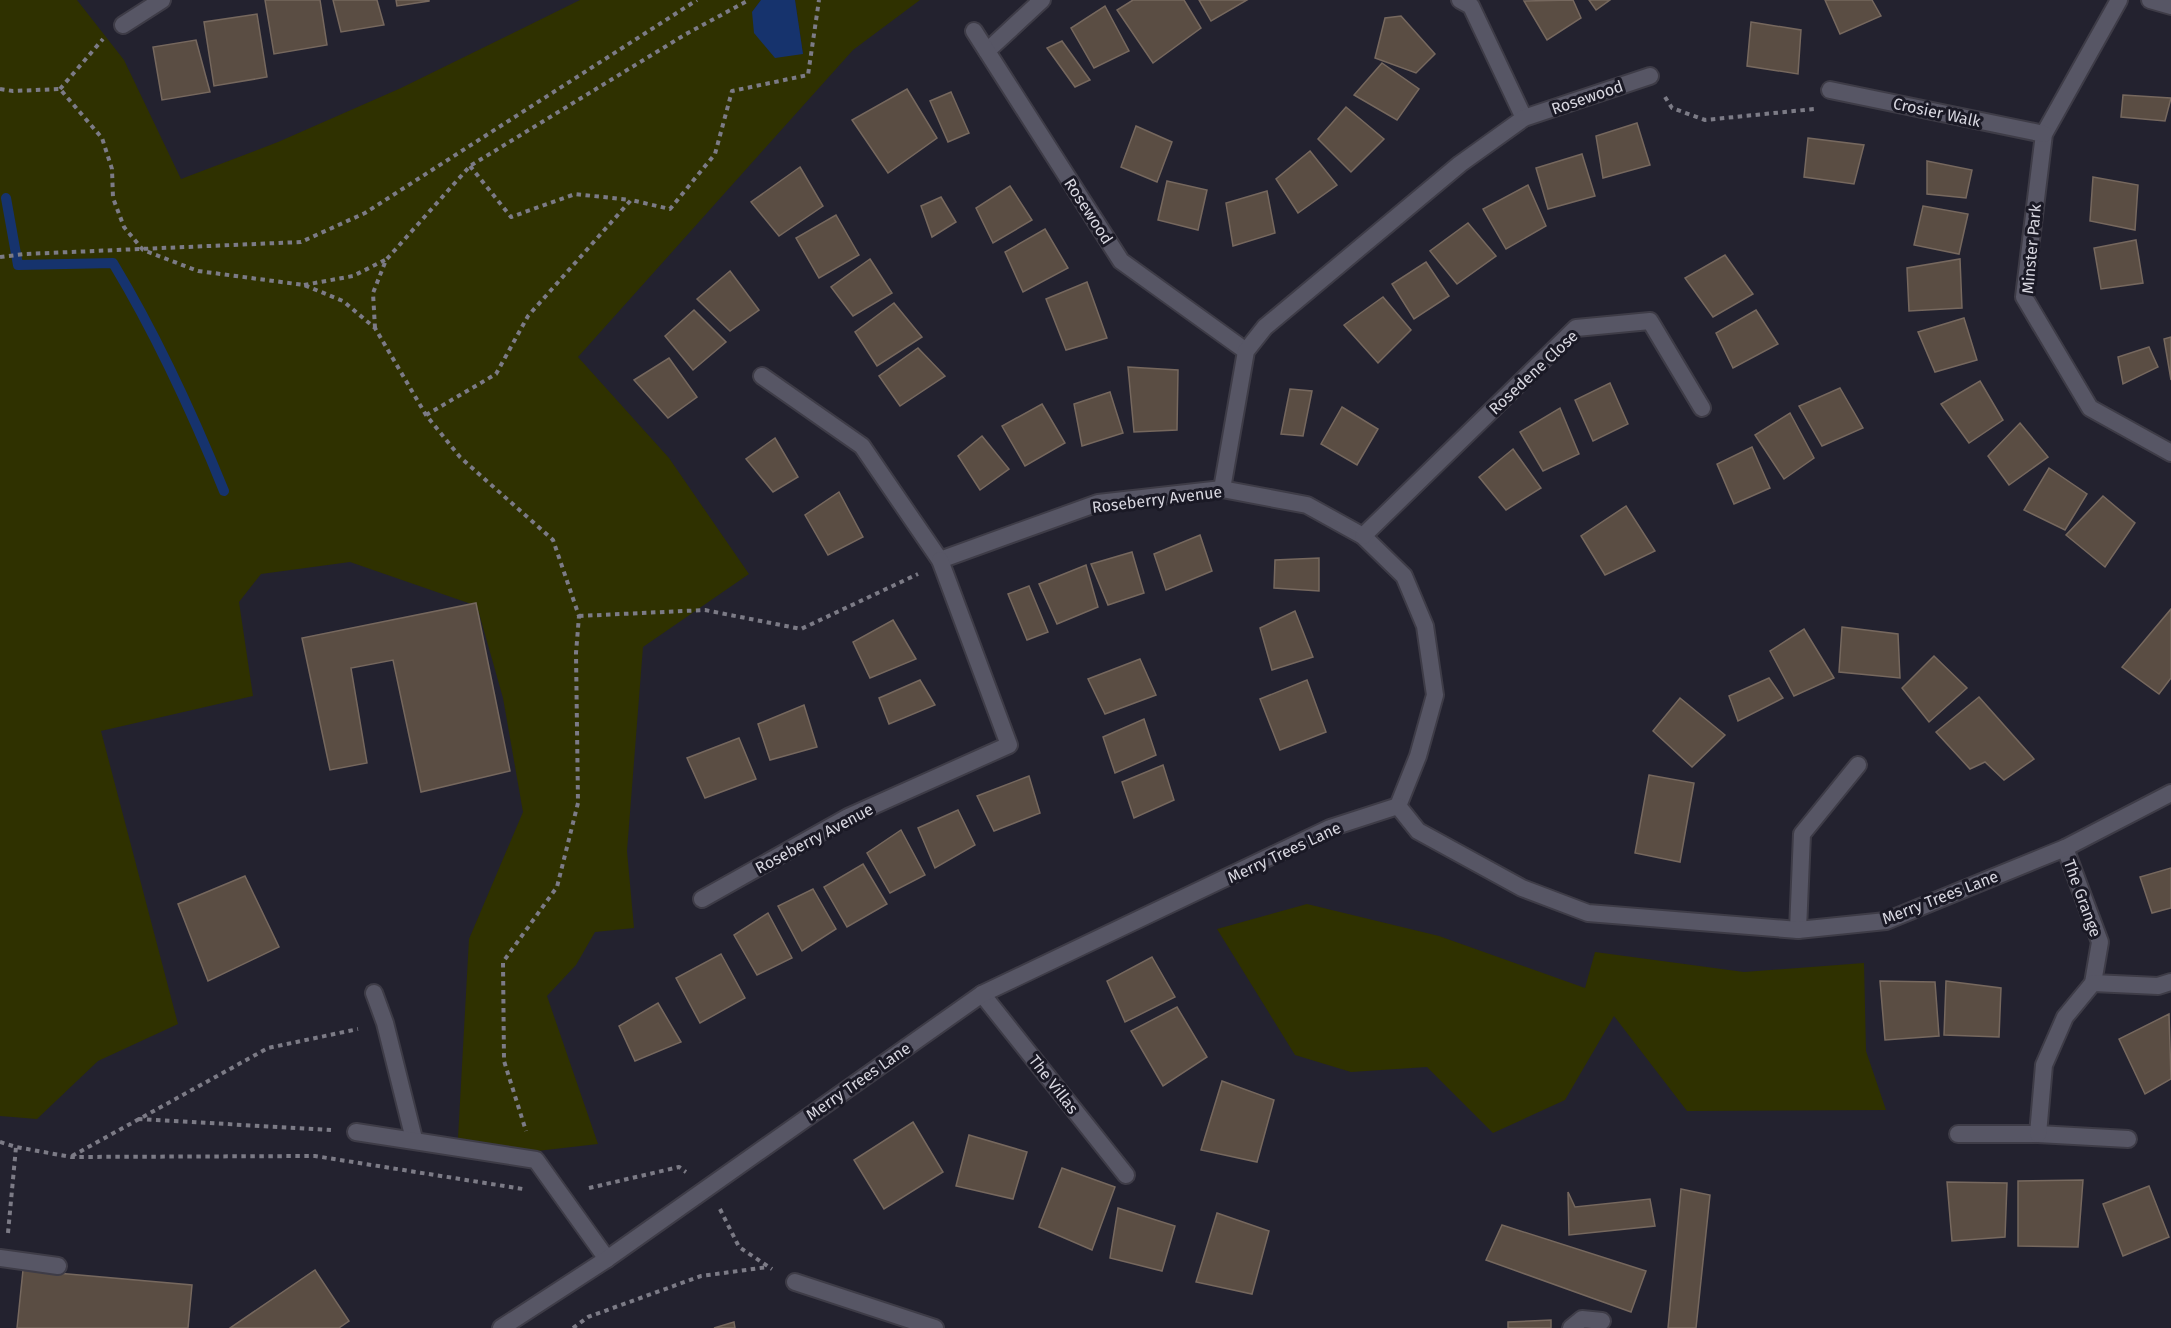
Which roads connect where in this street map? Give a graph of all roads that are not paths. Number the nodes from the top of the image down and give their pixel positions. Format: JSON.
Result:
{"nodes":[{"id":1,"x":162,"y":0,"type":"edge"},
{"id":2,"x":1042,"y":0,"type":"edge"},
{"id":3,"x":1460,"y":0,"type":"edge"},
{"id":4,"x":2119,"y":0,"type":"edge"},
{"id":5,"x":2150,"y":0,"type":"edge"},
{"id":6,"x":2171,"y":6,"type":"edge"},
{"id":7,"x":123,"y":25,"type":"road end"},
{"id":8,"x":974,"y":31,"type":"dead end"},
{"id":9,"x":987,"y":51,"type":"junction"},
{"id":10,"x":1650,"y":76,"type":"road end"},
{"id":11,"x":1830,"y":90,"type":"road end"},
{"id":12,"x":1524,"y":118,"type":"junction"},
{"id":13,"x":2044,"y":134,"type":"junction"},
{"id":14,"x":1246,"y":351,"type":"junction"},
{"id":15,"x":762,"y":376,"type":"dead end"},
{"id":16,"x":1702,"y":408,"type":"dead end"},
{"id":17,"x":2171,"y":453,"type":"edge"},
{"id":18,"x":1222,"y":489,"type":"junction"},
{"id":19,"x":1363,"y":536,"type":"junction"},
{"id":20,"x":940,"y":560,"type":"junction"},
{"id":21,"x":1858,"y":765,"type":"dead end"},
{"id":22,"x":2171,"y":793,"type":"edge"},
{"id":23,"x":1398,"y":806,"type":"junction"},
{"id":24,"x":2065,"y":848,"type":"junction"},
{"id":25,"x":702,"y":899,"type":"dead end"},
{"id":26,"x":1798,"y":930,"type":"junction"},
{"id":27,"x":2171,"y":982,"type":"edge"},
{"id":28,"x":2093,"y":983,"type":"junction"},
{"id":29,"x":374,"y":993,"type":"dead end"},
{"id":30,"x":982,"y":994,"type":"junction"},
{"id":31,"x":356,"y":1132,"type":"road end"},
{"id":32,"x":1958,"y":1134,"type":"dead end"},
{"id":33,"x":2038,"y":1134,"type":"junction"},
{"id":34,"x":414,"y":1139,"type":"junction"},
{"id":35,"x":2128,"y":1139,"type":"dead end"},
{"id":36,"x":1126,"y":1175,"type":"dead end"},
{"id":37,"x":3,"y":1258,"type":"edge"},
{"id":38,"x":607,"y":1259,"type":"junction"},
{"id":39,"x":58,"y":1266,"type":"dead end"},
{"id":40,"x":795,"y":1282,"type":"dead end"},
{"id":41,"x":888,"y":1321,"type":"edge"},
{"id":42,"x":1602,"y":1321,"type":"dead end"},
{"id":43,"x":501,"y":1328,"type":"edge"},
{"id":44,"x":935,"y":1328,"type":"edge"},
{"id":45,"x":1571,"y":1328,"type":"edge"}],
"edges":[{"from":1,"to":7,"type":"street"},
{"from":2,"to":9,"type":"street"},
{"from":3,"to":12,"type":"street"},
{"from":4,"to":13,"type":"street","name":"Minster Park"},
{"from":5,"to":6,"type":"street"},
{"from":8,"to":9,"type":"street","name":"Rosewood"},
{"from":9,"to":14,"type":"street","name":"Rosewood"},
{"from":10,"to":12,"type":"street","name":"Rosewood"},
{"from":11,"to":13,"type":"street","name":"Crosier Walk"},
{"from":12,"to":14,"type":"street","name":"Rosewood"},
{"from":13,"to":17,"type":"street","name":"Minster Park"},
{"from":14,"to":18,"type":"street","name":"Rosewood"},
{"from":15,"to":20,"type":"street","name":"Roseberry Avenue"},
{"from":16,"to":19,"type":"street","name":"Rosedene Close"},
{"from":18,"to":19,"type":"street","name":"Roseberry Avenue"},
{"from":18,"to":20,"type":"street","name":"Roseberry Avenue"},
{"from":19,"to":23,"type":"street","name":"Roseberry Avenue"},
{"from":20,"to":25,"type":"street","name":"Roseberry Avenue"},
{"from":21,"to":26,"type":"street"},
{"from":22,"to":24,"type":"street","name":"Merry Trees Lane"},
{"from":23,"to":26,"type":"street","name":"Merry Trees Lane"},
{"from":23,"to":30,"type":"street","name":"Merry Trees Lane"},
{"from":24,"to":26,"type":"street","name":"Merry Trees Lane"},
{"from":24,"to":28,"type":"street","name":"The Grange"},
{"from":27,"to":28,"type":"street"},
{"from":28,"to":33,"type":"street","name":"The Grange"},
{"from":29,"to":34,"type":"street"},
{"from":30,"to":36,"type":"street","name":"The Villas"},
{"from":30,"to":38,"type":"street","name":"Merry Trees Lane"},
{"from":31,"to":34,"type":"street"},
{"from":32,"to":33,"type":"street"},
{"from":33,"to":35,"type":"street"},
{"from":34,"to":38,"type":"street"},
{"from":37,"to":39,"type":"street"},
{"from":38,"to":43,"type":"street","name":"Merry Trees Lane"},
{"from":40,"to":41,"type":"street"},
{"from":41,"to":44,"type":"street"},
{"from":42,"to":45,"type":"street"}]}
